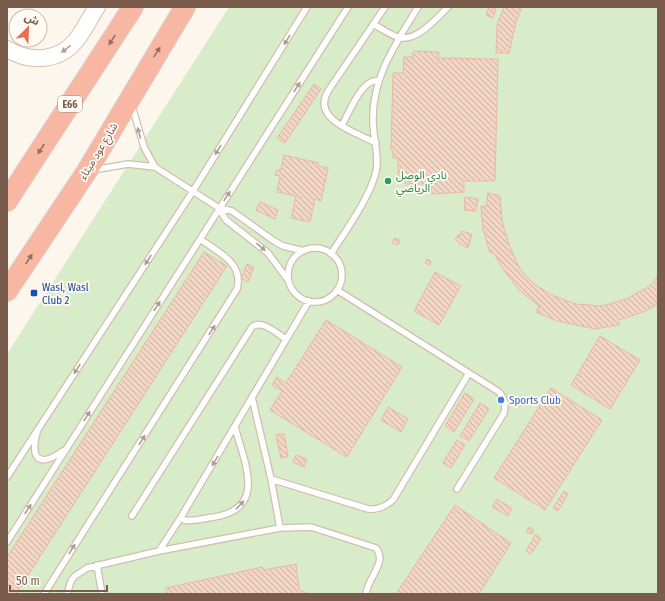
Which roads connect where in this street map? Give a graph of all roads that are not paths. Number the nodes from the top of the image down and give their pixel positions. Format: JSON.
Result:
{"nodes":[{"id":1,"x":97,"y":7,"type":"edge"},
{"id":2,"x":185,"y":7,"type":"edge"},
{"id":3,"x":307,"y":7,"type":"edge"},
{"id":4,"x":348,"y":7,"type":"edge"},
{"id":5,"x":385,"y":7,"type":"edge"},
{"id":6,"x":418,"y":7,"type":"edge"},
{"id":7,"x":448,"y":7,"type":"edge"},
{"id":8,"x":128,"y":11,"type":"edge"},
{"id":9,"x":373,"y":24,"type":"junction"},
{"id":10,"x":399,"y":38,"type":"junction"},
{"id":11,"x":7,"y":49,"type":"edge"},
{"id":12,"x":378,"y":81,"type":"junction"},
{"id":13,"x":130,"y":97,"type":"junction"},
{"id":14,"x":342,"y":125,"type":"junction"},
{"id":15,"x":376,"y":143,"type":"junction"},
{"id":16,"x":155,"y":167,"type":"junction"},
{"id":17,"x":86,"y":171,"type":"junction"},
{"id":18,"x":193,"y":191,"type":"junction"},
{"id":19,"x":7,"y":201,"type":"edge"},
{"id":20,"x":219,"y":208,"type":"junction"},
{"id":21,"x":200,"y":239,"type":"junction"},
{"id":22,"x":304,"y":251,"type":"junction"},
{"id":23,"x":331,"y":254,"type":"junction"},
{"id":24,"x":289,"y":282,"type":"junction"},
{"id":25,"x":337,"y":290,"type":"junction"},
{"id":26,"x":7,"y":291,"type":"edge"},
{"id":27,"x":309,"y":301,"type":"junction"},
{"id":28,"x":286,"y":339,"type":"junction"},
{"id":29,"x":469,"y":373,"type":"junction"},
{"id":30,"x":252,"y":397,"type":"junction"},
{"id":31,"x":235,"y":427,"type":"junction"},
{"id":32,"x":38,"y":428,"type":"junction"},
{"id":33,"x":66,"y":449,"type":"junction"},
{"id":34,"x":7,"y":477,"type":"edge"},
{"id":35,"x":271,"y":479,"type":"junction"},
{"id":36,"x":457,"y":489,"type":"dead end"},
{"id":37,"x":132,"y":516,"type":"dead end"},
{"id":38,"x":181,"y":517,"type":"junction"},
{"id":39,"x":280,"y":528,"type":"junction"},
{"id":40,"x":7,"y":542,"type":"edge"},
{"id":41,"x":159,"y":551,"type":"junction"},
{"id":42,"x":97,"y":565,"type":"junction"},
{"id":43,"x":44,"y":594,"type":"edge"},
{"id":44,"x":67,"y":594,"type":"edge"},
{"id":45,"x":102,"y":594,"type":"edge"},
{"id":46,"x":366,"y":594,"type":"edge"}],
"edges":[{"from":1,"to":11,"type":"street","one_way":true},
{"from":13,"to":2,"type":"highway","name":"شارع عود ميثاء","one_way":true},
{"from":3,"to":18,"type":"lane","one_way":true},
{"from":20,"to":4,"type":"lane","one_way":true},
{"from":5,"to":9,"type":"lane"},
{"from":6,"to":10,"type":"lane"},
{"from":7,"to":10,"type":"lane"},
{"from":8,"to":19,"type":"highway","number":"E66","one_way":true},
{"from":9,"to":10,"type":"lane"},
{"from":9,"to":14,"type":"lane"},
{"from":10,"to":12,"type":"lane"},
{"from":12,"to":14,"type":"lane"},
{"from":12,"to":15,"type":"lane"},
{"from":16,"to":13,"type":"lane","one_way":true},
{"from":13,"to":17,"type":"highway","name":"شارع عود ميثاء"},
{"from":14,"to":15,"type":"lane"},
{"from":15,"to":23,"type":"lane"},
{"from":16,"to":17,"type":"lane"},
{"from":16,"to":18,"type":"lane"},
{"from":26,"to":17,"type":"highway","name":"شارع عود ميثاء","one_way":true},
{"from":18,"to":20,"type":"lane"},
{"from":18,"to":32,"type":"lane","one_way":true},
{"from":20,"to":21,"type":"lane"},
{"from":20,"to":22,"type":"lane"},
{"from":20,"to":24,"type":"lane","one_way":true},
{"from":33,"to":21,"type":"lane","one_way":true},
{"from":43,"to":21,"type":"lane","one_way":true},
{"from":22,"to":23,"type":"lane"},
{"from":22,"to":24,"type":"lane"},
{"from":23,"to":25,"type":"lane"},
{"from":24,"to":27,"type":"lane"},
{"from":25,"to":27,"type":"lane"},
{"from":25,"to":29,"type":"lane"},
{"from":27,"to":28,"type":"lane"},
{"from":28,"to":30,"type":"lane"},
{"from":28,"to":37,"type":"lane"},
{"from":29,"to":35,"type":"lane"},
{"from":29,"to":36,"type":"lane"},
{"from":30,"to":31,"type":"lane"},
{"from":30,"to":35,"type":"lane"},
{"from":31,"to":38,"type":"lane","one_way":true},
{"from":38,"to":31,"type":"lane","one_way":true},
{"from":32,"to":33,"type":"lane"},
{"from":32,"to":34,"type":"lane"},
{"from":40,"to":33,"type":"lane","one_way":true},
{"from":35,"to":39,"type":"lane"},
{"from":38,"to":41,"type":"lane"},
{"from":39,"to":41,"type":"lane"},
{"from":39,"to":46,"type":"lane"},
{"from":41,"to":42,"type":"lane"},
{"from":42,"to":44,"type":"lane"},
{"from":42,"to":45,"type":"lane"}]}
